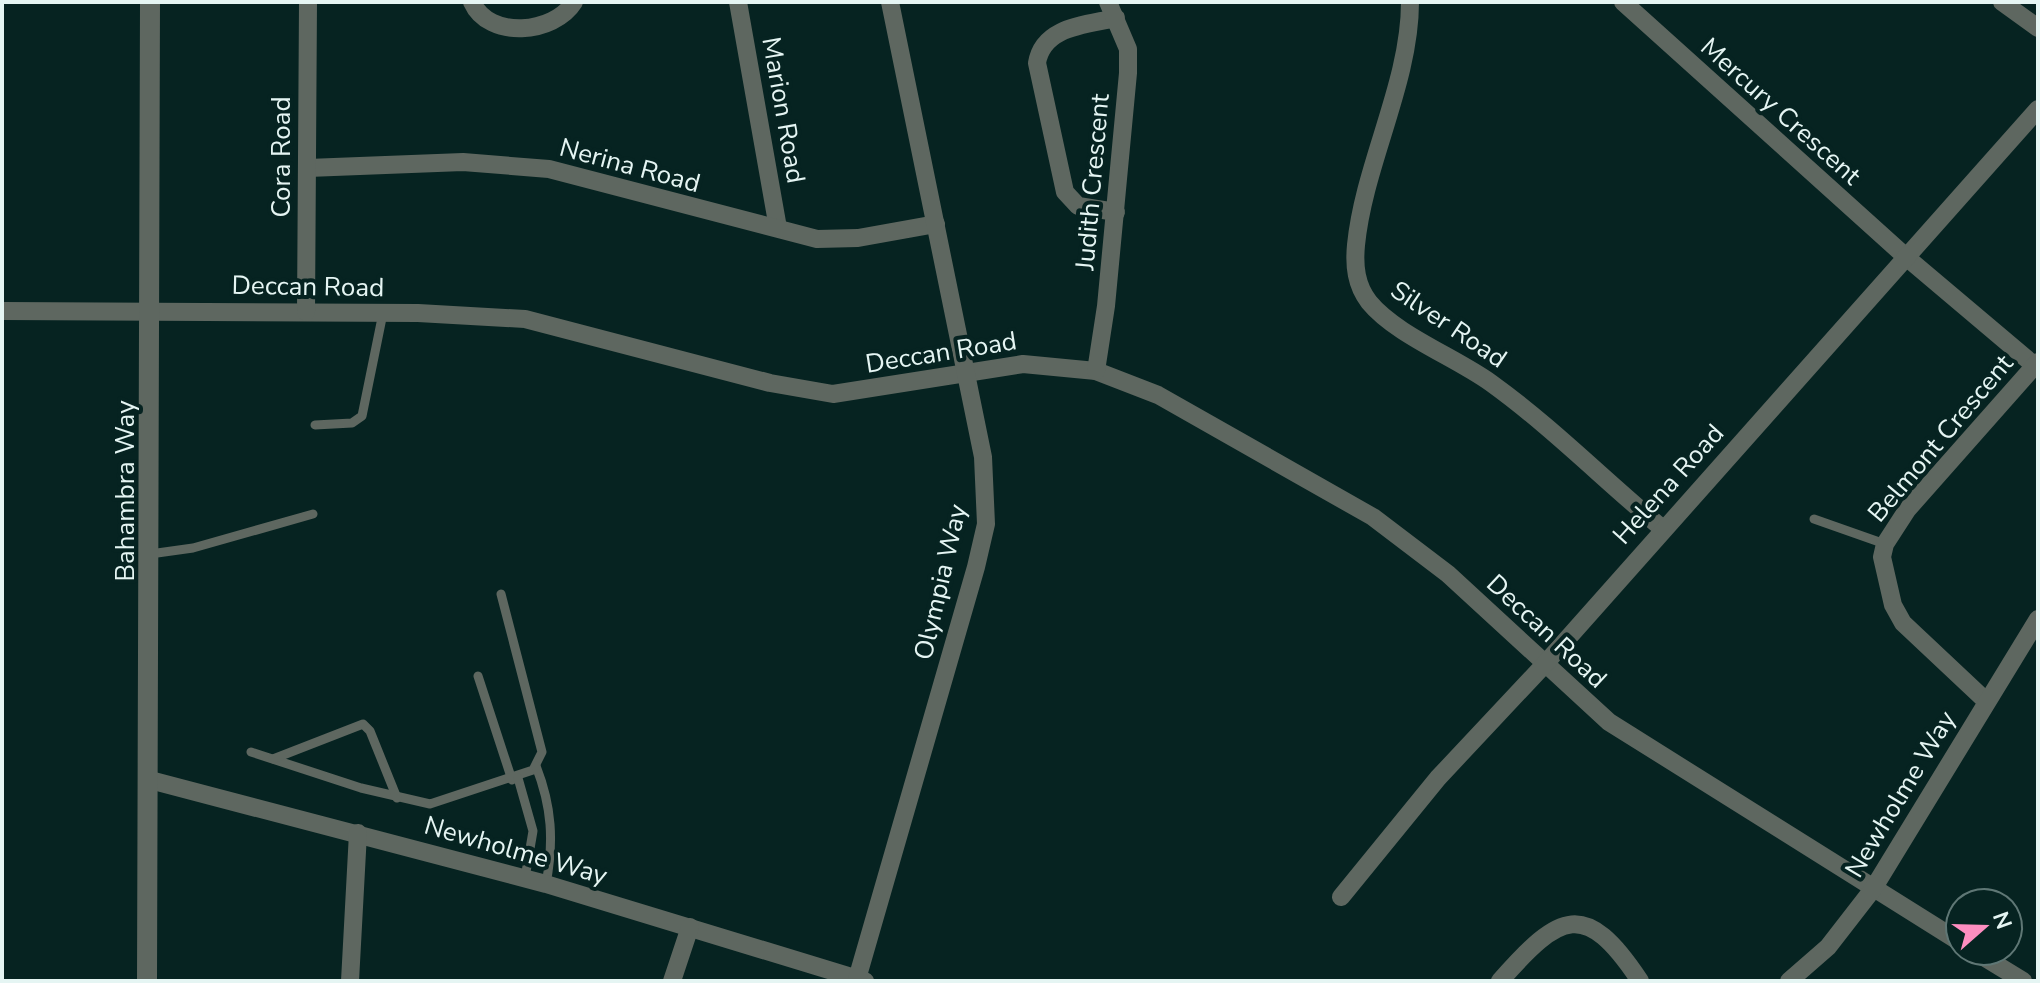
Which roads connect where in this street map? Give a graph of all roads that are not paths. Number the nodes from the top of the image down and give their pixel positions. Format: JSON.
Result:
{"nodes":[{"id":1,"x":150,"y":2,"type":"edge"},
{"id":2,"x":308,"y":2,"type":"edge"},
{"id":3,"x":472,"y":2,"type":"edge"},
{"id":4,"x":574,"y":2,"type":"edge"},
{"id":5,"x":738,"y":2,"type":"edge"},
{"id":6,"x":890,"y":2,"type":"edge"},
{"id":7,"x":1410,"y":2,"type":"edge"},
{"id":8,"x":1623,"y":2,"type":"edge"},
{"id":9,"x":2002,"y":2,"type":"edge"},
{"id":10,"x":1112,"y":10,"type":"edge"},
{"id":11,"x":2038,"y":28,"type":"edge"},
{"id":12,"x":2038,"y":109,"type":"edge"},
{"id":13,"x":308,"y":168,"type":"junction"},
{"id":14,"x":1116,"y":212,"type":"junction"},
{"id":15,"x":936,"y":224,"type":"junction"},
{"id":16,"x":778,"y":228,"type":"junction"},
{"id":17,"x":1906,"y":257,"type":"junction"},
{"id":18,"x":2,"y":311,"type":"edge"},
{"id":19,"x":151,"y":311,"type":"junction"},
{"id":20,"x":306,"y":312,"type":"junction"},
{"id":21,"x":383,"y":313,"type":"junction"},
{"id":22,"x":2036,"y":364,"type":"edge"},
{"id":23,"x":1096,"y":371,"type":"junction"},
{"id":24,"x":967,"y":372,"type":"junction"},
{"id":25,"x":315,"y":425,"type":"dead end"},
{"id":26,"x":313,"y":514,"type":"dead end"},
{"id":27,"x":1814,"y":519,"type":"dead end"},
{"id":28,"x":1663,"y":529,"type":"junction"},
{"id":29,"x":1885,"y":544,"type":"junction"},
{"id":30,"x":150,"y":554,"type":"junction"},
{"id":31,"x":501,"y":594,"type":"dead end"},
{"id":32,"x":2038,"y":619,"type":"edge"},
{"id":33,"x":1544,"y":665,"type":"junction"},
{"id":34,"x":478,"y":676,"type":"dead end"},
{"id":35,"x":1986,"y":701,"type":"junction"},
{"id":36,"x":251,"y":752,"type":"dead end"},
{"id":37,"x":273,"y":759,"type":"junction"},
{"id":38,"x":536,"y":766,"type":"junction"},
{"id":39,"x":515,"y":779,"type":"junction"},
{"id":40,"x":150,"y":780,"type":"junction"},
{"id":41,"x":397,"y":798,"type":"junction"},
{"id":42,"x":358,"y":833,"type":"junction"},
{"id":43,"x":525,"y":878,"type":"junction"},
{"id":44,"x":546,"y":884,"type":"junction"},
{"id":45,"x":1873,"y":889,"type":"junction"},
{"id":46,"x":1341,"y":897,"type":"dead end"},
{"id":47,"x":690,"y":927,"type":"junction"},
{"id":48,"x":1944,"y":932,"type":"edge"},
{"id":49,"x":2000,"y":967,"type":"edge"},
{"id":50,"x":861,"y":980,"type":"edge"},
{"id":51,"x":147,"y":981,"type":"edge"},
{"id":52,"x":350,"y":981,"type":"edge"},
{"id":53,"x":672,"y":981,"type":"edge"},
{"id":54,"x":1500,"y":981,"type":"edge"},
{"id":55,"x":1640,"y":981,"type":"edge"},
{"id":56,"x":1789,"y":981,"type":"edge"},
{"id":57,"x":2023,"y":981,"type":"edge"}],
"edges":[{"from":1,"to":19,"type":"street","name":"Bahambra Way"},
{"from":2,"to":13,"type":"street","name":"Cora Road"},
{"from":3,"to":4,"type":"street"},
{"from":5,"to":16,"type":"street","name":"Marion Road"},
{"from":6,"to":15,"type":"street","name":"Olympia Way"},
{"from":7,"to":28,"type":"street","name":"Silver Road"},
{"from":8,"to":17,"type":"street","name":"Mercury Crescent"},
{"from":9,"to":11,"type":"street"},
{"from":10,"to":14,"type":"street","name":"Judith Crescent"},
{"from":10,"to":14,"type":"street"},
{"from":12,"to":17,"type":"street","name":"Helena Road"},
{"from":13,"to":16,"type":"street","name":"Nerina Road"},
{"from":13,"to":20,"type":"street","name":"Cora Road"},
{"from":14,"to":23,"type":"street","name":"Judith Crescent"},
{"from":15,"to":16,"type":"street","name":"Nerina Road"},
{"from":15,"to":24,"type":"street","name":"Olympia Way"},
{"from":17,"to":22,"type":"street","name":"Mercury Crescent"},
{"from":17,"to":28,"type":"street","name":"Helena Road"},
{"from":18,"to":19,"type":"street","name":"Deccan Road"},
{"from":19,"to":20,"type":"street","name":"Deccan Road"},
{"from":19,"to":30,"type":"street","name":"Bahambra Way"},
{"from":20,"to":21,"type":"street","name":"Deccan Road"},
{"from":21,"to":24,"type":"street","name":"Deccan Road"},
{"from":21,"to":25,"type":"lane"},
{"from":22,"to":29,"type":"street","name":"Belmont Crescent"},
{"from":23,"to":24,"type":"street","name":"Deccan Road"},
{"from":23,"to":33,"type":"street","name":"Deccan Road"},
{"from":24,"to":50,"type":"street","name":"Olympia Way"},
{"from":26,"to":30,"type":"lane"},
{"from":27,"to":29,"type":"lane"},
{"from":28,"to":33,"type":"street","name":"Helena Road"},
{"from":29,"to":35,"type":"street","name":"Belmont Crescent"},
{"from":30,"to":40,"type":"street","name":"Bahambra Way"},
{"from":31,"to":38,"type":"lane"},
{"from":32,"to":35,"type":"street","name":"Newholme Way"},
{"from":33,"to":45,"type":"street","name":"Deccan Road"},
{"from":33,"to":46,"type":"street","name":"Helena Road"},
{"from":34,"to":39,"type":"lane"},
{"from":35,"to":45,"type":"street","name":"Newholme Way"},
{"from":36,"to":37,"type":"lane"},
{"from":37,"to":41,"type":"lane"},
{"from":37,"to":41,"type":"lane"},
{"from":38,"to":39,"type":"lane"},
{"from":38,"to":44,"type":"lane"},
{"from":39,"to":41,"type":"lane"},
{"from":39,"to":43,"type":"lane"},
{"from":40,"to":42,"type":"street","name":"Newholme Way"},
{"from":40,"to":51,"type":"street","name":"Bahambra Way"},
{"from":42,"to":43,"type":"street","name":"Newholme Way"},
{"from":42,"to":52,"type":"street"},
{"from":43,"to":44,"type":"street","name":"Newholme Way"},
{"from":44,"to":47,"type":"street","name":"Newholme Way"},
{"from":45,"to":48,"type":"street","name":"Deccan Road"},
{"from":45,"to":56,"type":"street","name":"Newholme Way"},
{"from":47,"to":50,"type":"street","name":"Newholme Way"},
{"from":47,"to":53,"type":"street"},
{"from":49,"to":57,"type":"street"},
{"from":54,"to":55,"type":"street"}]}
